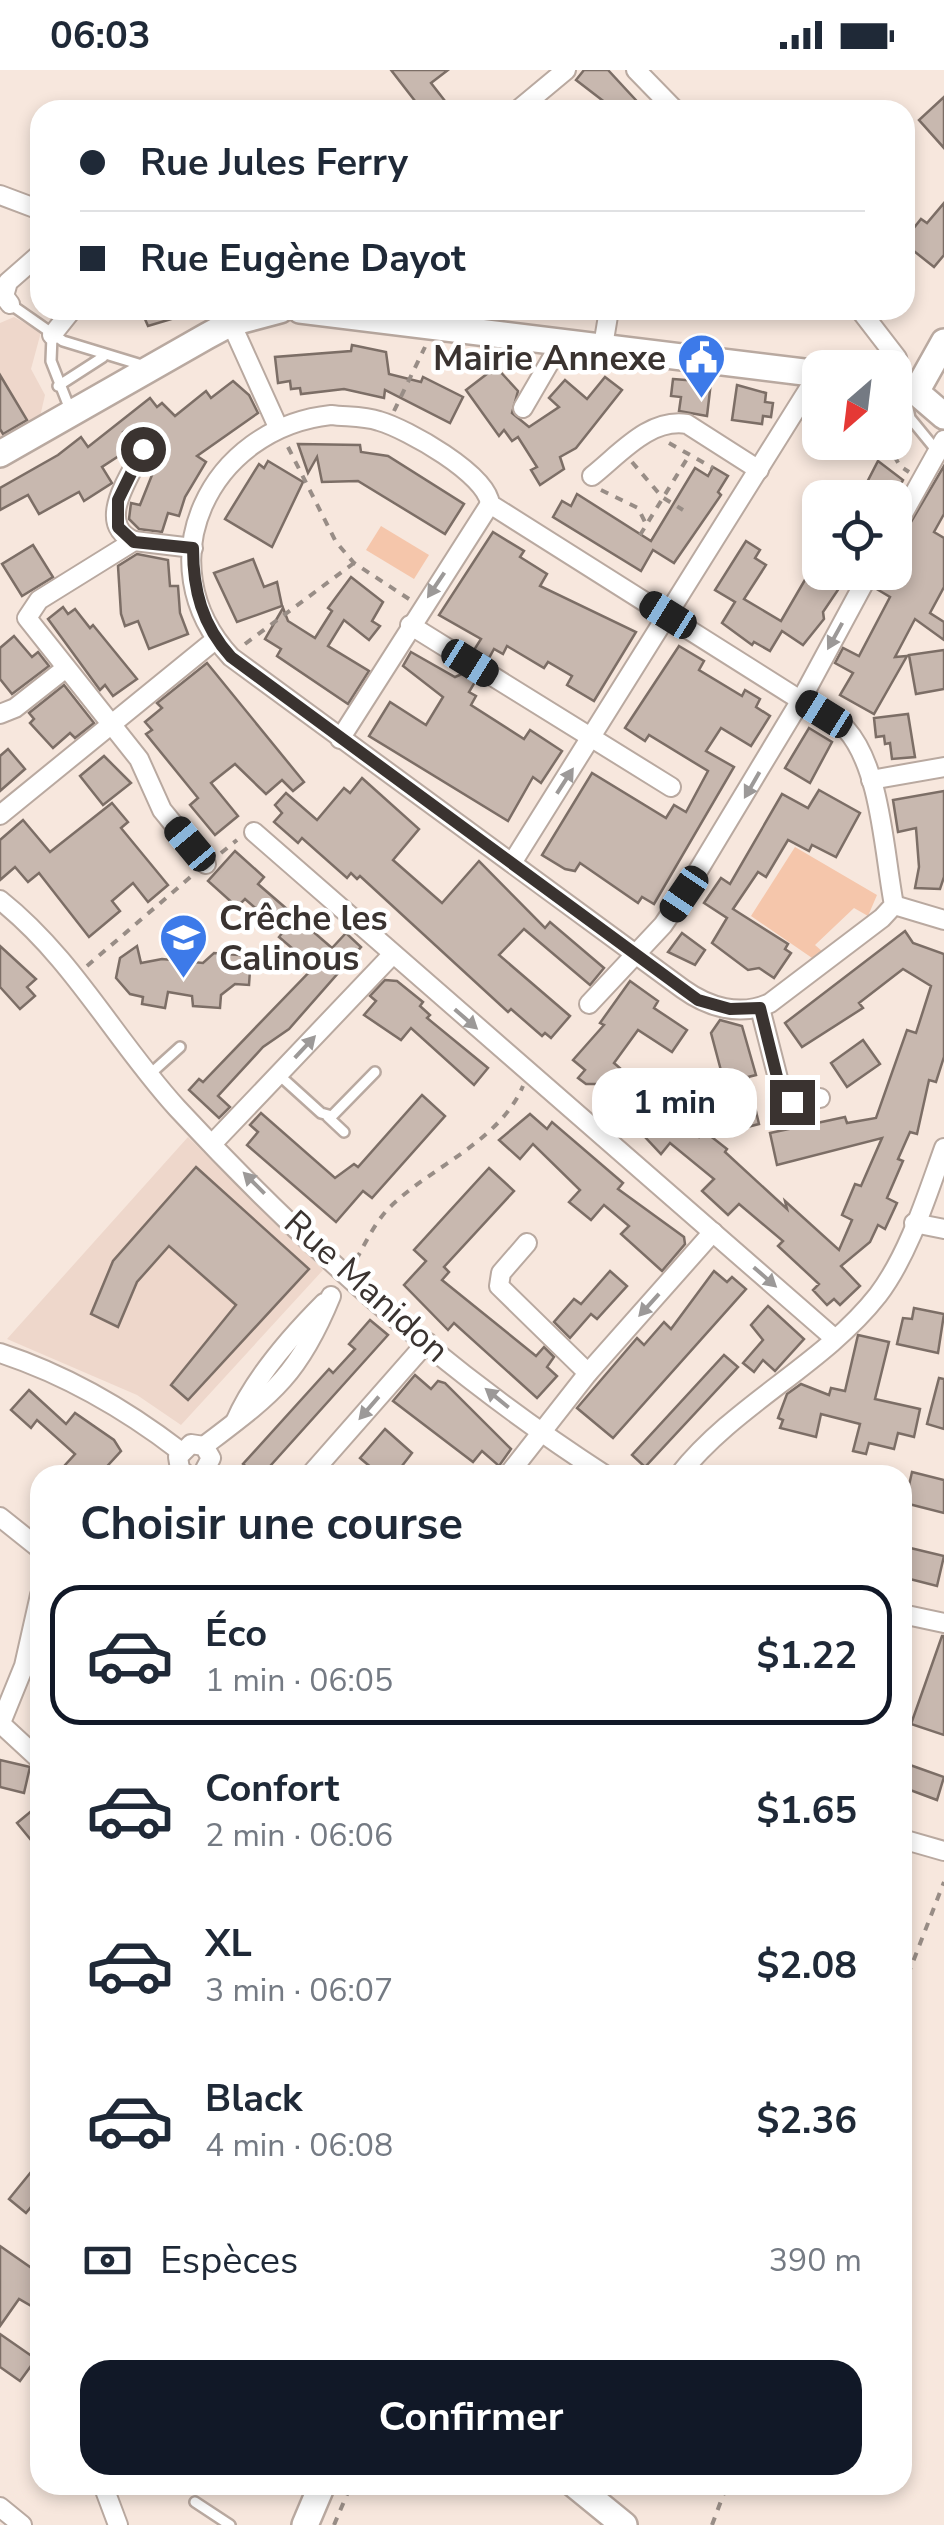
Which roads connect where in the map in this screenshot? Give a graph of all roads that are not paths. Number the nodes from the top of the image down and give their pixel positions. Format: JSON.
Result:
{"nodes":[{"id":1,"x":566,"y":70,"type":"edge"},
{"id":2,"x":636,"y":70,"type":"edge"},
{"id":3,"x":530,"y":100,"type":"edge"},
{"id":4,"x":665,"y":100,"type":"edge"},
{"id":5,"x":0,"y":195,"type":"edge"},
{"id":6,"x":30,"y":206,"type":"edge"},
{"id":7,"x":30,"y":263,"type":"edge"},
{"id":8,"x":10,"y":304,"type":"joint"},
{"id":9,"x":30,"y":316,"type":"edge"},
{"id":10,"x":36,"y":320,"type":"edge"},
{"id":11,"x":64,"y":320,"type":"edge"},
{"id":12,"x":246,"y":320,"type":"edge"},
{"id":13,"x":391,"y":320,"type":"edge"},
{"id":14,"x":608,"y":320,"type":"edge"},
{"id":15,"x":868,"y":320,"type":"edge"},
{"id":16,"x":232,"y":324,"type":"junction"},
{"id":17,"x":52,"y":335,"type":"junction"},
{"id":18,"x":562,"y":341,"type":"junction"},
{"id":19,"x":944,"y":342,"type":"edge"},
{"id":20,"x":604,"y":346,"type":"junction"},
{"id":21,"x":891,"y":350,"type":"edge"},
{"id":22,"x":102,"y":356,"type":"junction"},
{"id":23,"x":152,"y":367,"type":"junction"},
{"id":24,"x":802,"y":372,"type":"edge"},
{"id":25,"x":912,"y":378,"type":"edge"},
{"id":26,"x":58,"y":386,"type":"junction"},
{"id":27,"x":912,"y":391,"type":"edge"},
{"id":28,"x":802,"y":401,"type":"edge"},
{"id":29,"x":523,"y":408,"type":"dead end"},
{"id":30,"x":72,"y":414,"type":"junction"},
{"id":31,"x":944,"y":416,"type":"edge"},
{"id":32,"x":912,"y":420,"type":"edge"},
{"id":33,"x":278,"y":426,"type":"junction"},
{"id":34,"x":135,"y":437,"type":"dead end"},
{"id":35,"x":941,"y":446,"type":"edge"},
{"id":36,"x":0,"y":454,"type":"edge"},
{"id":37,"x":759,"y":470,"type":"junction"},
{"id":38,"x":592,"y":476,"type":"road end"},
{"id":39,"x":912,"y":497,"type":"edge"},
{"id":40,"x":490,"y":504,"type":"junction"},
{"id":41,"x":134,"y":542,"type":"junction"},
{"id":42,"x":193,"y":548,"type":"junction"},
{"id":43,"x":860,"y":590,"type":"edge"},
{"id":44,"x":668,"y":615,"type":"junction"},
{"id":45,"x":410,"y":625,"type":"junction"},
{"id":46,"x":215,"y":640,"type":"junction"},
{"id":47,"x":66,"y":668,"type":"junction"},
{"id":48,"x":801,"y":700,"type":"junction"},
{"id":49,"x":0,"y":714,"type":"edge"},
{"id":50,"x":112,"y":724,"type":"junction"},
{"id":51,"x":340,"y":739,"type":"junction"},
{"id":52,"x":592,"y":739,"type":"junction"},
{"id":53,"x":944,"y":767,"type":"edge"},
{"id":54,"x":871,"y":780,"type":"junction"},
{"id":55,"x":671,"y":788,"type":"dead end"},
{"id":56,"x":0,"y":815,"type":"edge"},
{"id":57,"x":254,"y":832,"type":"road end"},
{"id":58,"x":512,"y":863,"type":"junction"},
{"id":59,"x":206,"y":864,"type":"road end"},
{"id":60,"x":0,"y":900,"type":"edge"},
{"id":61,"x":894,"y":905,"type":"junction"},
{"id":62,"x":944,"y":920,"type":"edge"},
{"id":63,"x":635,"y":954,"type":"junction"},
{"id":64,"x":392,"y":955,"type":"junction"},
{"id":65,"x":589,"y":1004,"type":"dead end"},
{"id":66,"x":760,"y":1008,"type":"junction"},
{"id":67,"x":180,"y":1047,"type":"dead end"},
{"id":68,"x":375,"y":1072,"type":"dead end"},
{"id":69,"x":278,"y":1075,"type":"junction"},
{"id":70,"x":149,"y":1076,"type":"junction"},
{"id":71,"x":820,"y":1098,"type":"dead end"},
{"id":72,"x":326,"y":1116,"type":"junction"},
{"id":73,"x":344,"y":1132,"type":"dead end"},
{"id":74,"x":214,"y":1144,"type":"junction"},
{"id":75,"x":944,"y":1148,"type":"edge"},
{"id":76,"x":914,"y":1223,"type":"junction"},
{"id":77,"x":944,"y":1229,"type":"edge"},
{"id":78,"x":714,"y":1232,"type":"junction"},
{"id":79,"x":528,"y":1243,"type":"dead end"},
{"id":80,"x":348,"y":1277,"type":"junction"},
{"id":81,"x":834,"y":1338,"type":"junction"},
{"id":82,"x":427,"y":1342,"type":"junction"},
{"id":83,"x":0,"y":1353,"type":"edge"},
{"id":84,"x":588,"y":1373,"type":"junction"},
{"id":85,"x":542,"y":1435,"type":"junction"},
{"id":86,"x":204,"y":1446,"type":"junction"},
{"id":87,"x":176,"y":1465,"type":"edge"},
{"id":88,"x":180,"y":1465,"type":"edge"},
{"id":89,"x":210,"y":1465,"type":"edge"},
{"id":90,"x":319,"y":1465,"type":"edge"},
{"id":91,"x":516,"y":1465,"type":"edge"},
{"id":92,"x":588,"y":1465,"type":"edge"},
{"id":93,"x":688,"y":1465,"type":"edge"},
{"id":94,"x":0,"y":1518,"type":"edge"},
{"id":95,"x":30,"y":1541,"type":"edge"},
{"id":96,"x":912,"y":1616,"type":"edge"},
{"id":97,"x":944,"y":1623,"type":"edge"},
{"id":98,"x":30,"y":1639,"type":"edge"},
{"id":99,"x":0,"y":1724,"type":"edge"},
{"id":100,"x":30,"y":1751,"type":"edge"},
{"id":101,"x":912,"y":1842,"type":"edge"},
{"id":102,"x":944,"y":1850,"type":"edge"},
{"id":103,"x":107,"y":2495,"type":"edge"},
{"id":104,"x":318,"y":2495,"type":"edge"},
{"id":105,"x":587,"y":2495,"type":"edge"},
{"id":106,"x":196,"y":2502,"type":"dead end"},
{"id":107,"x":0,"y":2506,"type":"edge"},
{"id":108,"x":22,"y":2525,"type":"edge"},
{"id":109,"x":118,"y":2525,"type":"edge"},
{"id":110,"x":230,"y":2525,"type":"edge"},
{"id":111,"x":305,"y":2525,"type":"edge"},
{"id":112,"x":624,"y":2525,"type":"edge"}],
"edges":[{"from":1,"to":3,"type":"street"},
{"from":2,"to":4,"type":"street"},
{"from":5,"to":6,"type":"street"},
{"from":7,"to":8,"type":"street"},
{"from":8,"to":9,"type":"lane"},
{"from":10,"to":17,"type":"lane"},
{"from":11,"to":17,"type":"street"},
{"from":12,"to":16,"type":"main road"},
{"from":13,"to":18,"type":"main road"},
{"from":14,"to":20,"type":"street"},
{"from":15,"to":21,"type":"street"},
{"from":16,"to":23,"type":"main road"},
{"from":16,"to":33,"type":"street"},
{"from":17,"to":22,"type":"lane"},
{"from":17,"to":26,"type":"lane"},
{"from":18,"to":20,"type":"main road"},
{"from":18,"to":29,"type":"street"},
{"from":19,"to":25,"type":"main road"},
{"from":20,"to":24,"type":"main road"},
{"from":22,"to":23,"type":"lane"},
{"from":22,"to":26,"type":"lane"},
{"from":23,"to":30,"type":"main road"},
{"from":26,"to":30,"type":"lane"},
{"from":27,"to":31,"type":"main road"},
{"from":28,"to":37,"type":"street"},
{"from":30,"to":36,"type":"main road"},
{"from":32,"to":35,"type":"lane"},
{"from":33,"to":40,"type":"street"},
{"from":33,"to":42,"type":"street"},
{"from":34,"to":41,"type":"street"},
{"from":35,"to":39,"type":"street"},
{"from":37,"to":38,"type":"street"},
{"from":37,"to":44,"type":"street"},
{"from":40,"to":44,"type":"street"},
{"from":40,"to":45,"type":"street","one_way":true},
{"from":41,"to":42,"type":"street"},
{"from":41,"to":47,"type":"street"},
{"from":42,"to":46,"type":"street"},
{"from":43,"to":48,"type":"street","one_way":true},
{"from":44,"to":48,"type":"street"},
{"from":44,"to":52,"type":"street"},
{"from":45,"to":51,"type":"street"},
{"from":45,"to":52,"type":"street"},
{"from":46,"to":50,"type":"street"},
{"from":46,"to":51,"type":"street"},
{"from":47,"to":49,"type":"street"},
{"from":47,"to":50,"type":"street"},
{"from":48,"to":54,"type":"street"},
{"from":48,"to":63,"type":"street","one_way":true},
{"from":50,"to":56,"type":"street"},
{"from":50,"to":59,"type":"street"},
{"from":51,"to":58,"type":"street"},
{"from":52,"to":55,"type":"street"},
{"from":58,"to":52,"type":"street","one_way":true},
{"from":53,"to":54,"type":"street"},
{"from":54,"to":61,"type":"street"},
{"from":57,"to":64,"type":"street"},
{"from":58,"to":63,"type":"street"},
{"from":60,"to":70,"type":"street","name":"Rue Manidon"},
{"from":61,"to":62,"type":"street"},
{"from":61,"to":66,"type":"street"},
{"from":63,"to":65,"type":"street"},
{"from":63,"to":66,"type":"street"},
{"from":69,"to":64,"type":"street","one_way":true},
{"from":64,"to":78,"type":"street","one_way":true},
{"from":66,"to":71,"type":"street"},
{"from":67,"to":70,"type":"lane"},
{"from":68,"to":72,"type":"lane"},
{"from":69,"to":72,"type":"lane"},
{"from":69,"to":74,"type":"street"},
{"from":70,"to":74,"type":"street","name":"Rue Manidon"},
{"from":72,"to":73,"type":"lane"},
{"from":80,"to":74,"type":"street","name":"Rue Manidon","one_way":true},
{"from":75,"to":76,"type":"street"},
{"from":76,"to":77,"type":"street"},
{"from":76,"to":81,"type":"street"},
{"from":78,"to":81,"type":"street","one_way":true},
{"from":78,"to":84,"type":"street","one_way":true},
{"from":79,"to":84,"type":"street"},
{"from":80,"to":82,"type":"street","name":"Rue Manidon"},
{"from":80,"to":86,"type":"street"},
{"from":81,"to":93,"type":"street"},
{"from":85,"to":82,"type":"street","name":"Rue Manidon","one_way":true},
{"from":82,"to":90,"type":"street","one_way":true},
{"from":83,"to":87,"type":"street"},
{"from":84,"to":85,"type":"street"},
{"from":85,"to":91,"type":"street"},
{"from":85,"to":92,"type":"street","name":"Rue Manidon"},
{"from":86,"to":88,"type":"street"},
{"from":86,"to":89,"type":"street"},
{"from":94,"to":95,"type":"street"},
{"from":96,"to":97,"type":"street"},
{"from":98,"to":99,"type":"street"},
{"from":99,"to":100,"type":"street"},
{"from":101,"to":102,"type":"street"},
{"from":103,"to":109,"type":"street"},
{"from":104,"to":111,"type":"main road"},
{"from":105,"to":112,"type":"main road"},
{"from":106,"to":110,"type":"lane"},
{"from":107,"to":108,"type":"street"}]}
